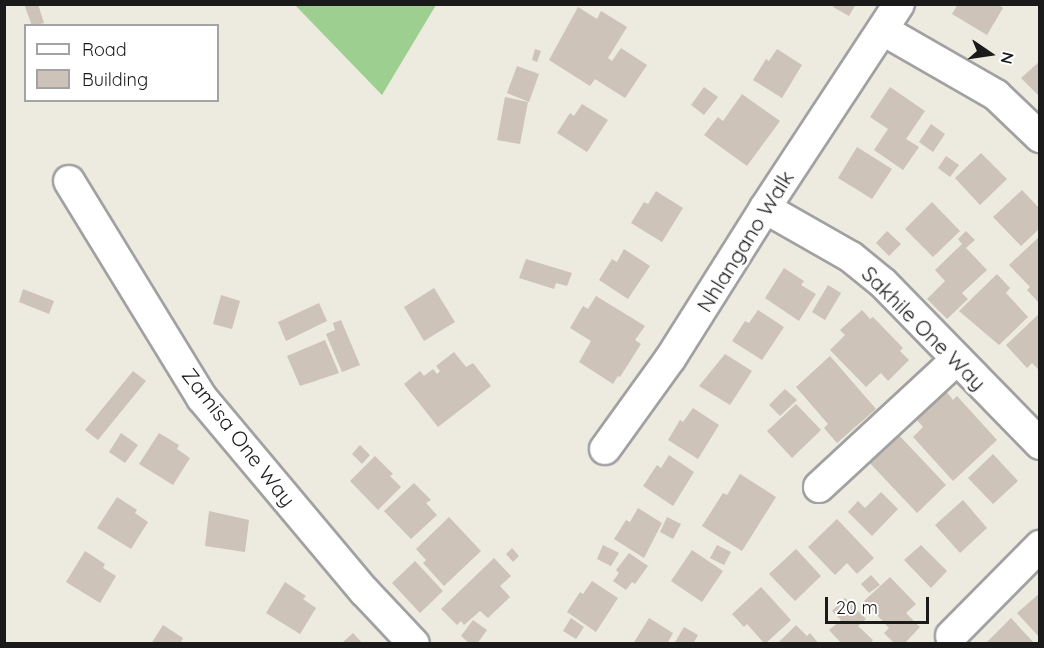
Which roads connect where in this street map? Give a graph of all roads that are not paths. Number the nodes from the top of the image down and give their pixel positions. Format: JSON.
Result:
{"nodes":[{"id":1,"x":899,"y":4,"type":"edge"},
{"id":2,"x":883,"y":30,"type":"junction"},
{"id":3,"x":1040,"y":137,"type":"edge"},
{"id":4,"x":69,"y":181,"type":"dead end"},
{"id":5,"x":765,"y":208,"type":"junction"},
{"id":6,"x":957,"y":359,"type":"junction"},
{"id":7,"x":1040,"y":444,"type":"edge"},
{"id":8,"x":605,"y":449,"type":"dead end"},
{"id":9,"x":819,"y":487,"type":"dead end"},
{"id":10,"x":1040,"y":546,"type":"edge"},
{"id":11,"x":951,"y":636,"type":"dead end"},
{"id":12,"x":414,"y":644,"type":"edge"}],
"edges":[{"from":1,"to":2,"type":"street","name":"Nhlangano Walk"},
{"from":2,"to":3,"type":"street"},
{"from":2,"to":5,"type":"street","name":"Nhlangano Walk"},
{"from":4,"to":12,"type":"street","name":"Zamisa One Way"},
{"from":5,"to":6,"type":"street","name":"Sakhile One Way"},
{"from":5,"to":8,"type":"street","name":"Nhlangano Walk"},
{"from":6,"to":7,"type":"street","name":"Sakhile One Way"},
{"from":6,"to":9,"type":"street"},
{"from":10,"to":11,"type":"street"}]}
